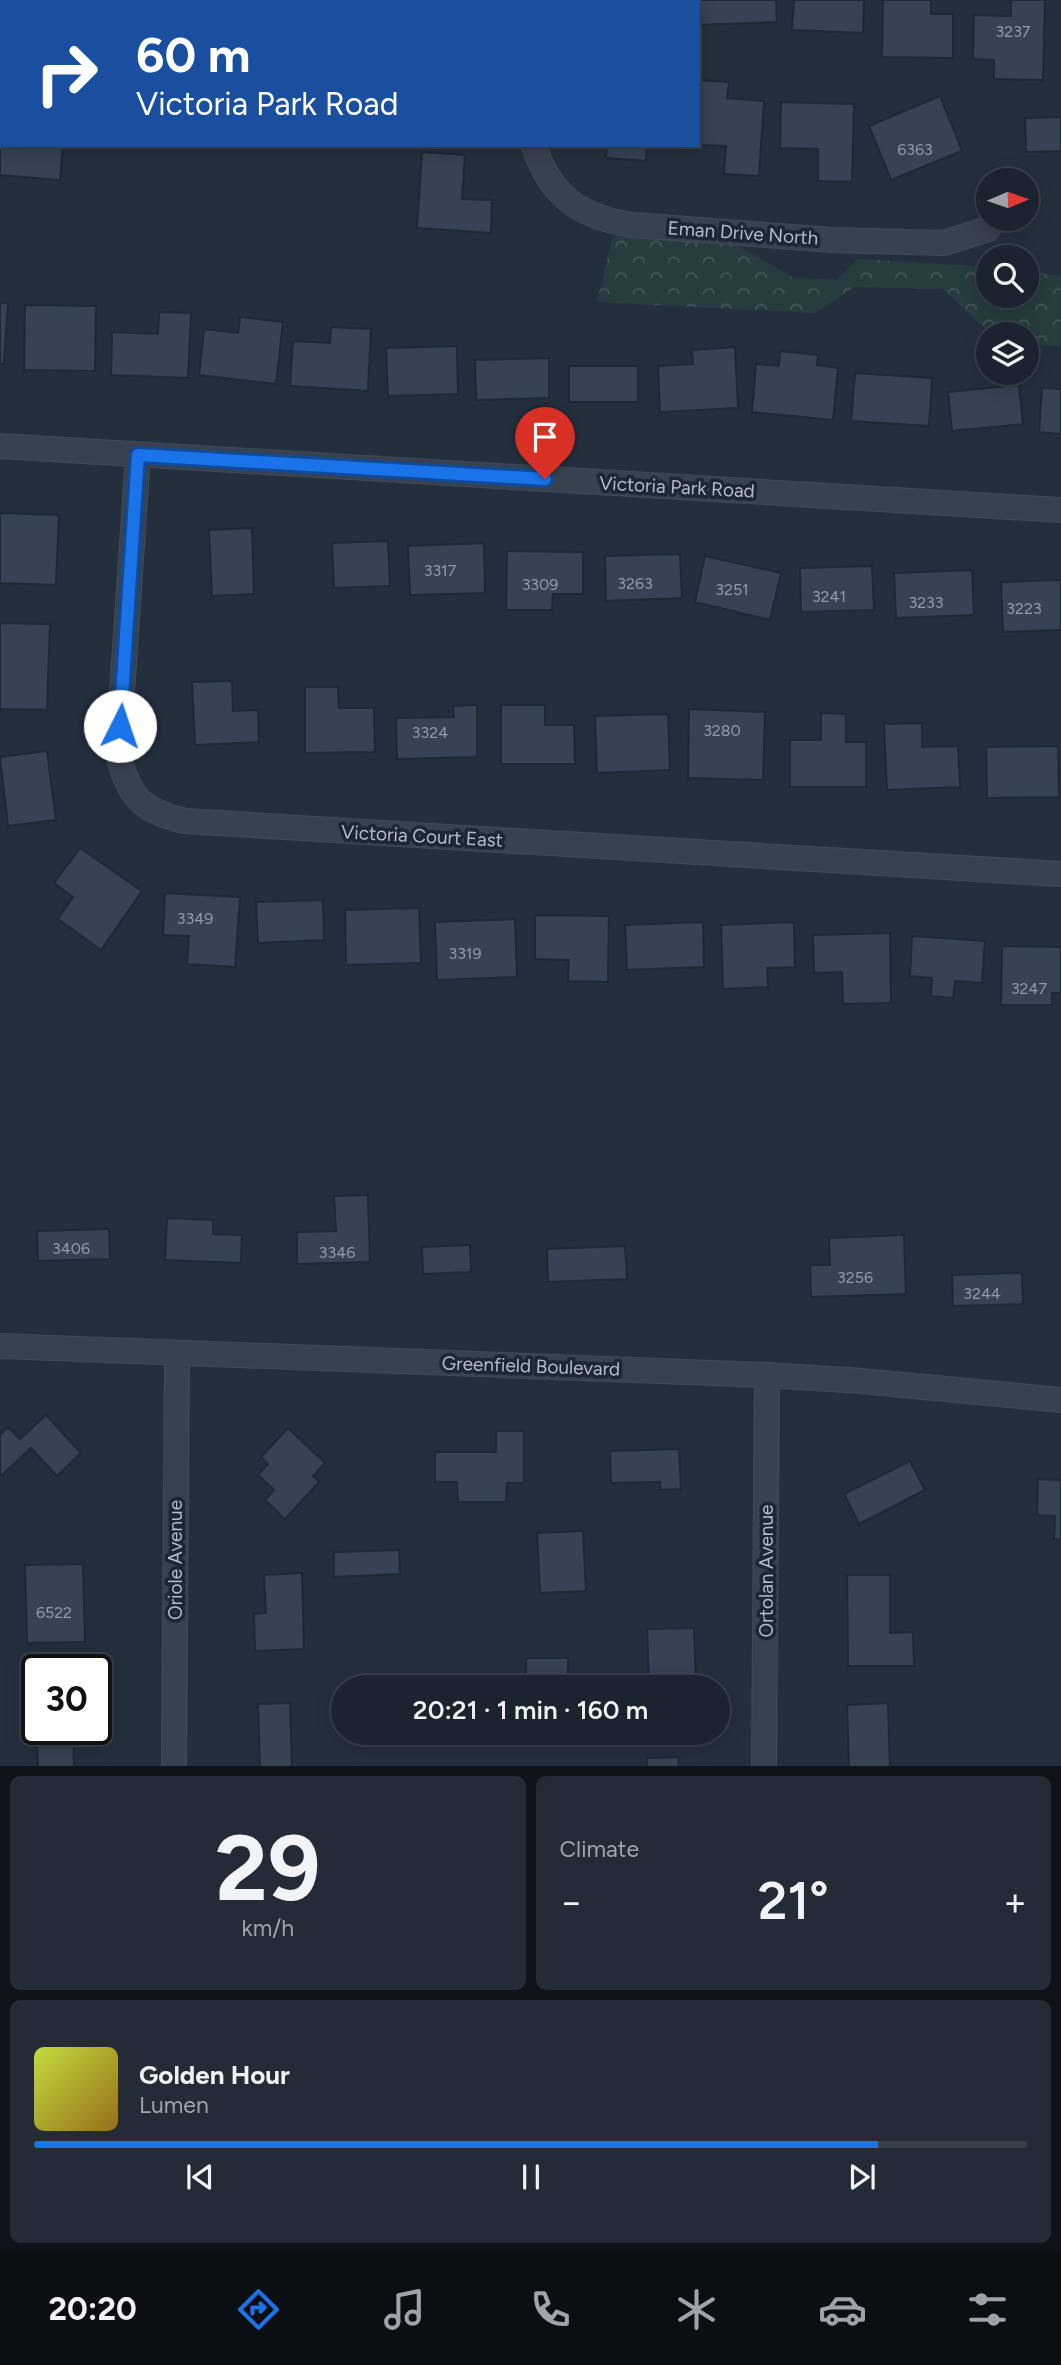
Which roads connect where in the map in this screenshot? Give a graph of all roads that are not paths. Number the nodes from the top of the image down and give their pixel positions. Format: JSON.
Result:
{"nodes":[{"id":1,"x":535,"y":147,"type":"edge"},
{"id":2,"x":982,"y":231,"type":"edge"},
{"id":3,"x":0,"y":446,"type":"edge"},
{"id":4,"x":138,"y":455,"type":"junction"},
{"id":5,"x":1061,"y":510,"type":"edge"},
{"id":6,"x":1061,"y":874,"type":"edge"},
{"id":7,"x":0,"y":1346,"type":"edge"},
{"id":8,"x":177,"y":1353,"type":"junction"},
{"id":9,"x":767,"y":1375,"type":"junction"},
{"id":10,"x":1061,"y":1400,"type":"edge"},
{"id":11,"x":174,"y":1766,"type":"edge"},
{"id":12,"x":764,"y":1766,"type":"edge"}],
"edges":[{"from":1,"to":2,"type":"street","name":"Eman Drive North"},
{"from":3,"to":4,"type":"street","name":"Victoria Park Road"},
{"from":4,"to":5,"type":"street","name":"Victoria Park Road"},
{"from":4,"to":6,"type":"street","name":"Victoria Court East"},
{"from":7,"to":8,"type":"street","name":"Greenfield Boulevard"},
{"from":8,"to":9,"type":"street","name":"Greenfield Boulevard"},
{"from":8,"to":11,"type":"street","name":"Oriole Avenue"},
{"from":9,"to":10,"type":"street","name":"Greenfield Boulevard"},
{"from":9,"to":12,"type":"street","name":"Ortolan Avenue"}]}
